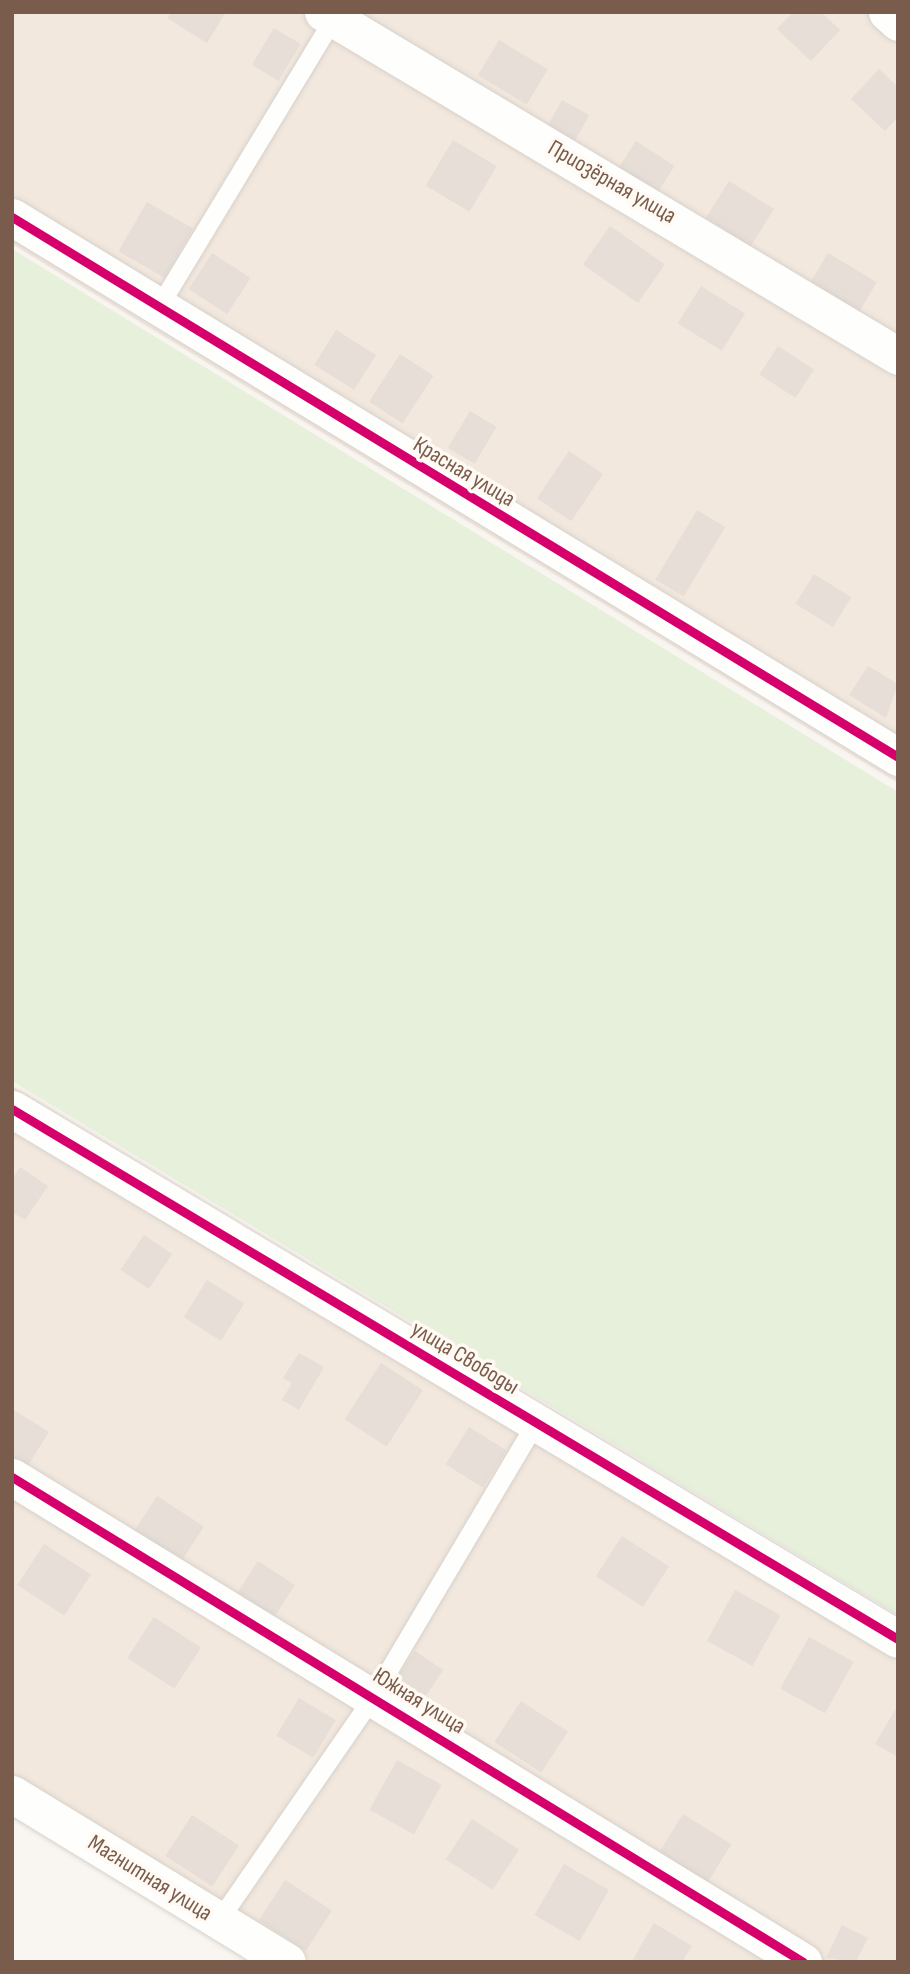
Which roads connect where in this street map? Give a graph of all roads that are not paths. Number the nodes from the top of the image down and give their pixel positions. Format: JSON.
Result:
{"nodes":[{"id":1,"x":887,"y":12,"type":"edge"},
{"id":2,"x":331,"y":14,"type":"edge"},
{"id":3,"x":898,"y":22,"type":"edge"},
{"id":4,"x":12,"y":217,"type":"edge"},
{"id":5,"x":158,"y":309,"type":"junction"},
{"id":6,"x":898,"y":356,"type":"edge"},
{"id":7,"x":898,"y":757,"type":"edge"},
{"id":8,"x":12,"y":1110,"type":"edge"},
{"id":9,"x":536,"y":1423,"type":"junction"},
{"id":10,"x":12,"y":1477,"type":"edge"},
{"id":11,"x":898,"y":1639,"type":"edge"},
{"id":12,"x":374,"y":1696,"type":"junction"},
{"id":13,"x":12,"y":1794,"type":"edge"},
{"id":14,"x":219,"y":1921,"type":"junction"},
{"id":15,"x":287,"y":1962,"type":"edge"},
{"id":16,"x":803,"y":1962,"type":"edge"}],
"edges":[{"from":1,"to":3,"type":"street"},
{"from":2,"to":5,"type":"lane"},
{"from":2,"to":6,"type":"street","name":"Приозёрная улица"},
{"from":4,"to":5,"type":"street","name":"Красная улица"},
{"from":5,"to":7,"type":"street","name":"Красная улица"},
{"from":8,"to":9,"type":"street","name":"улица Свободы"},
{"from":9,"to":11,"type":"street","name":"улица Свободы"},
{"from":9,"to":12,"type":"lane"},
{"from":10,"to":12,"type":"street","name":"Южная улица"},
{"from":12,"to":14,"type":"lane"},
{"from":12,"to":16,"type":"street","name":"Южная улица"},
{"from":13,"to":14,"type":"street","name":"Магнитная улица"},
{"from":14,"to":15,"type":"street","name":"Магнитная улица"}]}
